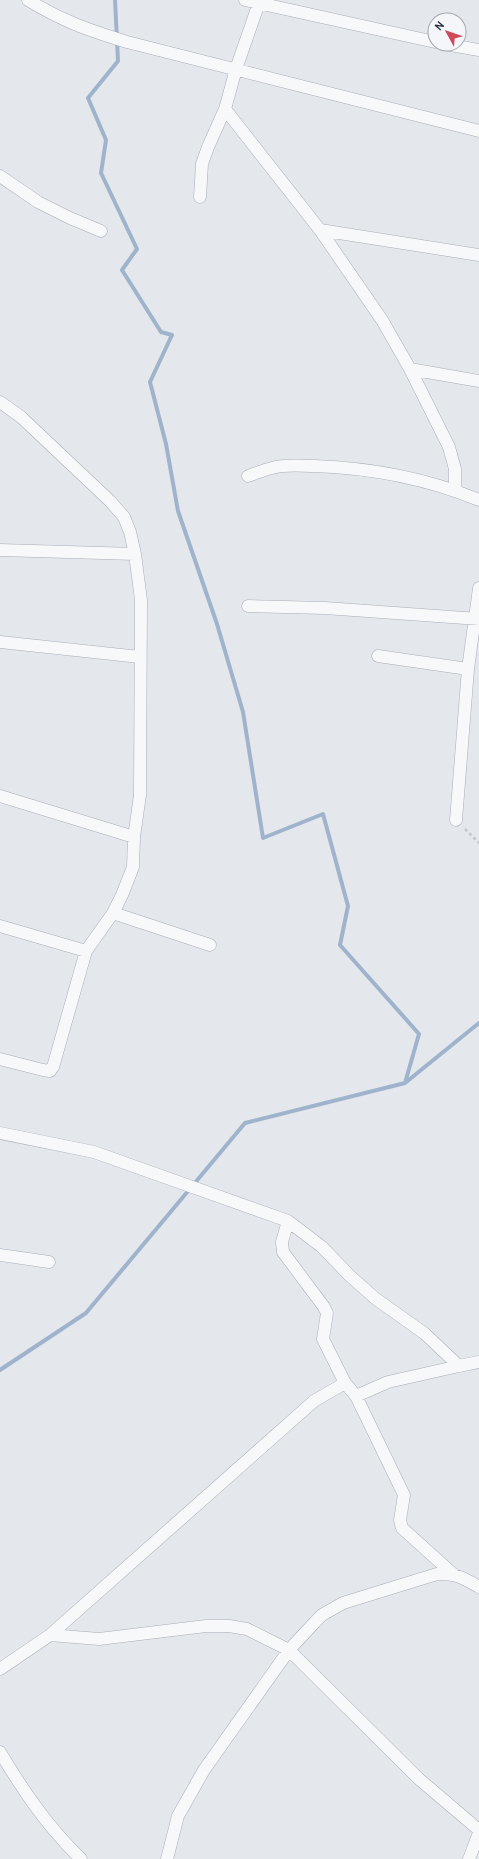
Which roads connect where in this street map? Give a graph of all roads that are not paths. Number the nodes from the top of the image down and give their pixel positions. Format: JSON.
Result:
{"nodes":[{"id":1,"x":28,"y":0,"type":"edge"},
{"id":2,"x":245,"y":0,"type":"edge"},
{"id":3,"x":260,"y":1,"type":"edge"},
{"id":4,"x":427,"y":40,"type":"edge"},
{"id":5,"x":467,"y":48,"type":"edge"},
{"id":6,"x":479,"y":50,"type":"edge"},
{"id":7,"x":236,"y":69,"type":"junction"},
{"id":8,"x":225,"y":109,"type":"junction"},
{"id":9,"x":479,"y":131,"type":"edge"},
{"id":10,"x":0,"y":176,"type":"edge"},
{"id":11,"x":200,"y":197,"type":"dead end"},
{"id":12,"x":320,"y":230,"type":"junction"},
{"id":13,"x":101,"y":231,"type":"dead end"},
{"id":14,"x":479,"y":255,"type":"edge"},
{"id":15,"x":410,"y":369,"type":"junction"},
{"id":16,"x":479,"y":381,"type":"edge"},
{"id":17,"x":0,"y":402,"type":"edge"},
{"id":18,"x":248,"y":476,"type":"dead end"},
{"id":19,"x":455,"y":490,"type":"junction"},
{"id":20,"x":479,"y":500,"type":"edge"},
{"id":21,"x":0,"y":550,"type":"edge"},
{"id":22,"x":135,"y":554,"type":"junction"},
{"id":23,"x":479,"y":588,"type":"edge"},
{"id":24,"x":248,"y":606,"type":"dead end"},
{"id":25,"x":477,"y":619,"type":"edge"},
{"id":26,"x":0,"y":642,"type":"edge"},
{"id":27,"x":140,"y":656,"type":"junction"},
{"id":28,"x":378,"y":656,"type":"dead end"},
{"id":29,"x":468,"y":669,"type":"junction"},
{"id":30,"x":0,"y":796,"type":"edge"},
{"id":31,"x":456,"y":820,"type":"road end"},
{"id":32,"x":134,"y":837,"type":"junction"},
{"id":33,"x":113,"y":913,"type":"junction"},
{"id":34,"x":0,"y":926,"type":"edge"},
{"id":35,"x":210,"y":944,"type":"dead end"},
{"id":36,"x":86,"y":951,"type":"junction"},
{"id":37,"x":0,"y":1059,"type":"edge"},
{"id":38,"x":0,"y":1133,"type":"edge"},
{"id":39,"x":288,"y":1221,"type":"junction"},
{"id":40,"x":0,"y":1255,"type":"edge"},
{"id":41,"x":49,"y":1262,"type":"dead end"},
{"id":42,"x":479,"y":1362,"type":"edge"},
{"id":43,"x":459,"y":1366,"type":"junction"},
{"id":44,"x":345,"y":1383,"type":"junction"},
{"id":45,"x":356,"y":1396,"type":"junction"},
{"id":46,"x":453,"y":1574,"type":"junction"},
{"id":47,"x":479,"y":1587,"type":"edge"},
{"id":48,"x":50,"y":1635,"type":"junction"},
{"id":49,"x":289,"y":1650,"type":"junction"},
{"id":50,"x":0,"y":1669,"type":"edge"},
{"id":51,"x":0,"y":1752,"type":"edge"},
{"id":52,"x":479,"y":1830,"type":"edge"},
{"id":53,"x":479,"y":1833,"type":"edge"},
{"id":54,"x":81,"y":1859,"type":"edge"},
{"id":55,"x":167,"y":1859,"type":"edge"},
{"id":56,"x":469,"y":1859,"type":"edge"}],
"edges":[{"from":1,"to":7,"type":"street"},
{"from":2,"to":3,"type":"street"},
{"from":3,"to":4,"type":"street"},
{"from":3,"to":7,"type":"street"},
{"from":5,"to":6,"type":"street"},
{"from":7,"to":8,"type":"street"},
{"from":7,"to":9,"type":"street"},
{"from":8,"to":11,"type":"street"},
{"from":8,"to":12,"type":"street"},
{"from":10,"to":13,"type":"street"},
{"from":12,"to":14,"type":"street"},
{"from":12,"to":15,"type":"street"},
{"from":15,"to":16,"type":"street"},
{"from":15,"to":19,"type":"street"},
{"from":17,"to":22,"type":"street"},
{"from":18,"to":19,"type":"street"},
{"from":19,"to":20,"type":"street"},
{"from":21,"to":22,"type":"street"},
{"from":22,"to":27,"type":"street"},
{"from":23,"to":25,"type":"street"},
{"from":24,"to":25,"type":"street"},
{"from":25,"to":29,"type":"street"},
{"from":26,"to":27,"type":"street"},
{"from":27,"to":32,"type":"street"},
{"from":28,"to":29,"type":"street"},
{"from":29,"to":31,"type":"street"},
{"from":30,"to":32,"type":"street"},
{"from":32,"to":33,"type":"street"},
{"from":33,"to":35,"type":"street"},
{"from":33,"to":36,"type":"street"},
{"from":34,"to":36,"type":"street"},
{"from":36,"to":37,"type":"street"},
{"from":38,"to":39,"type":"street"},
{"from":39,"to":43,"type":"street"},
{"from":39,"to":44,"type":"street"},
{"from":40,"to":41,"type":"street"},
{"from":42,"to":43,"type":"street"},
{"from":43,"to":45,"type":"street"},
{"from":44,"to":45,"type":"street"},
{"from":44,"to":48,"type":"street"},
{"from":45,"to":46,"type":"street"},
{"from":46,"to":47,"type":"street"},
{"from":46,"to":49,"type":"street"},
{"from":48,"to":49,"type":"street"},
{"from":48,"to":50,"type":"street"},
{"from":49,"to":52,"type":"street"},
{"from":49,"to":55,"type":"street"},
{"from":51,"to":54,"type":"street"},
{"from":53,"to":56,"type":"street"}]}
